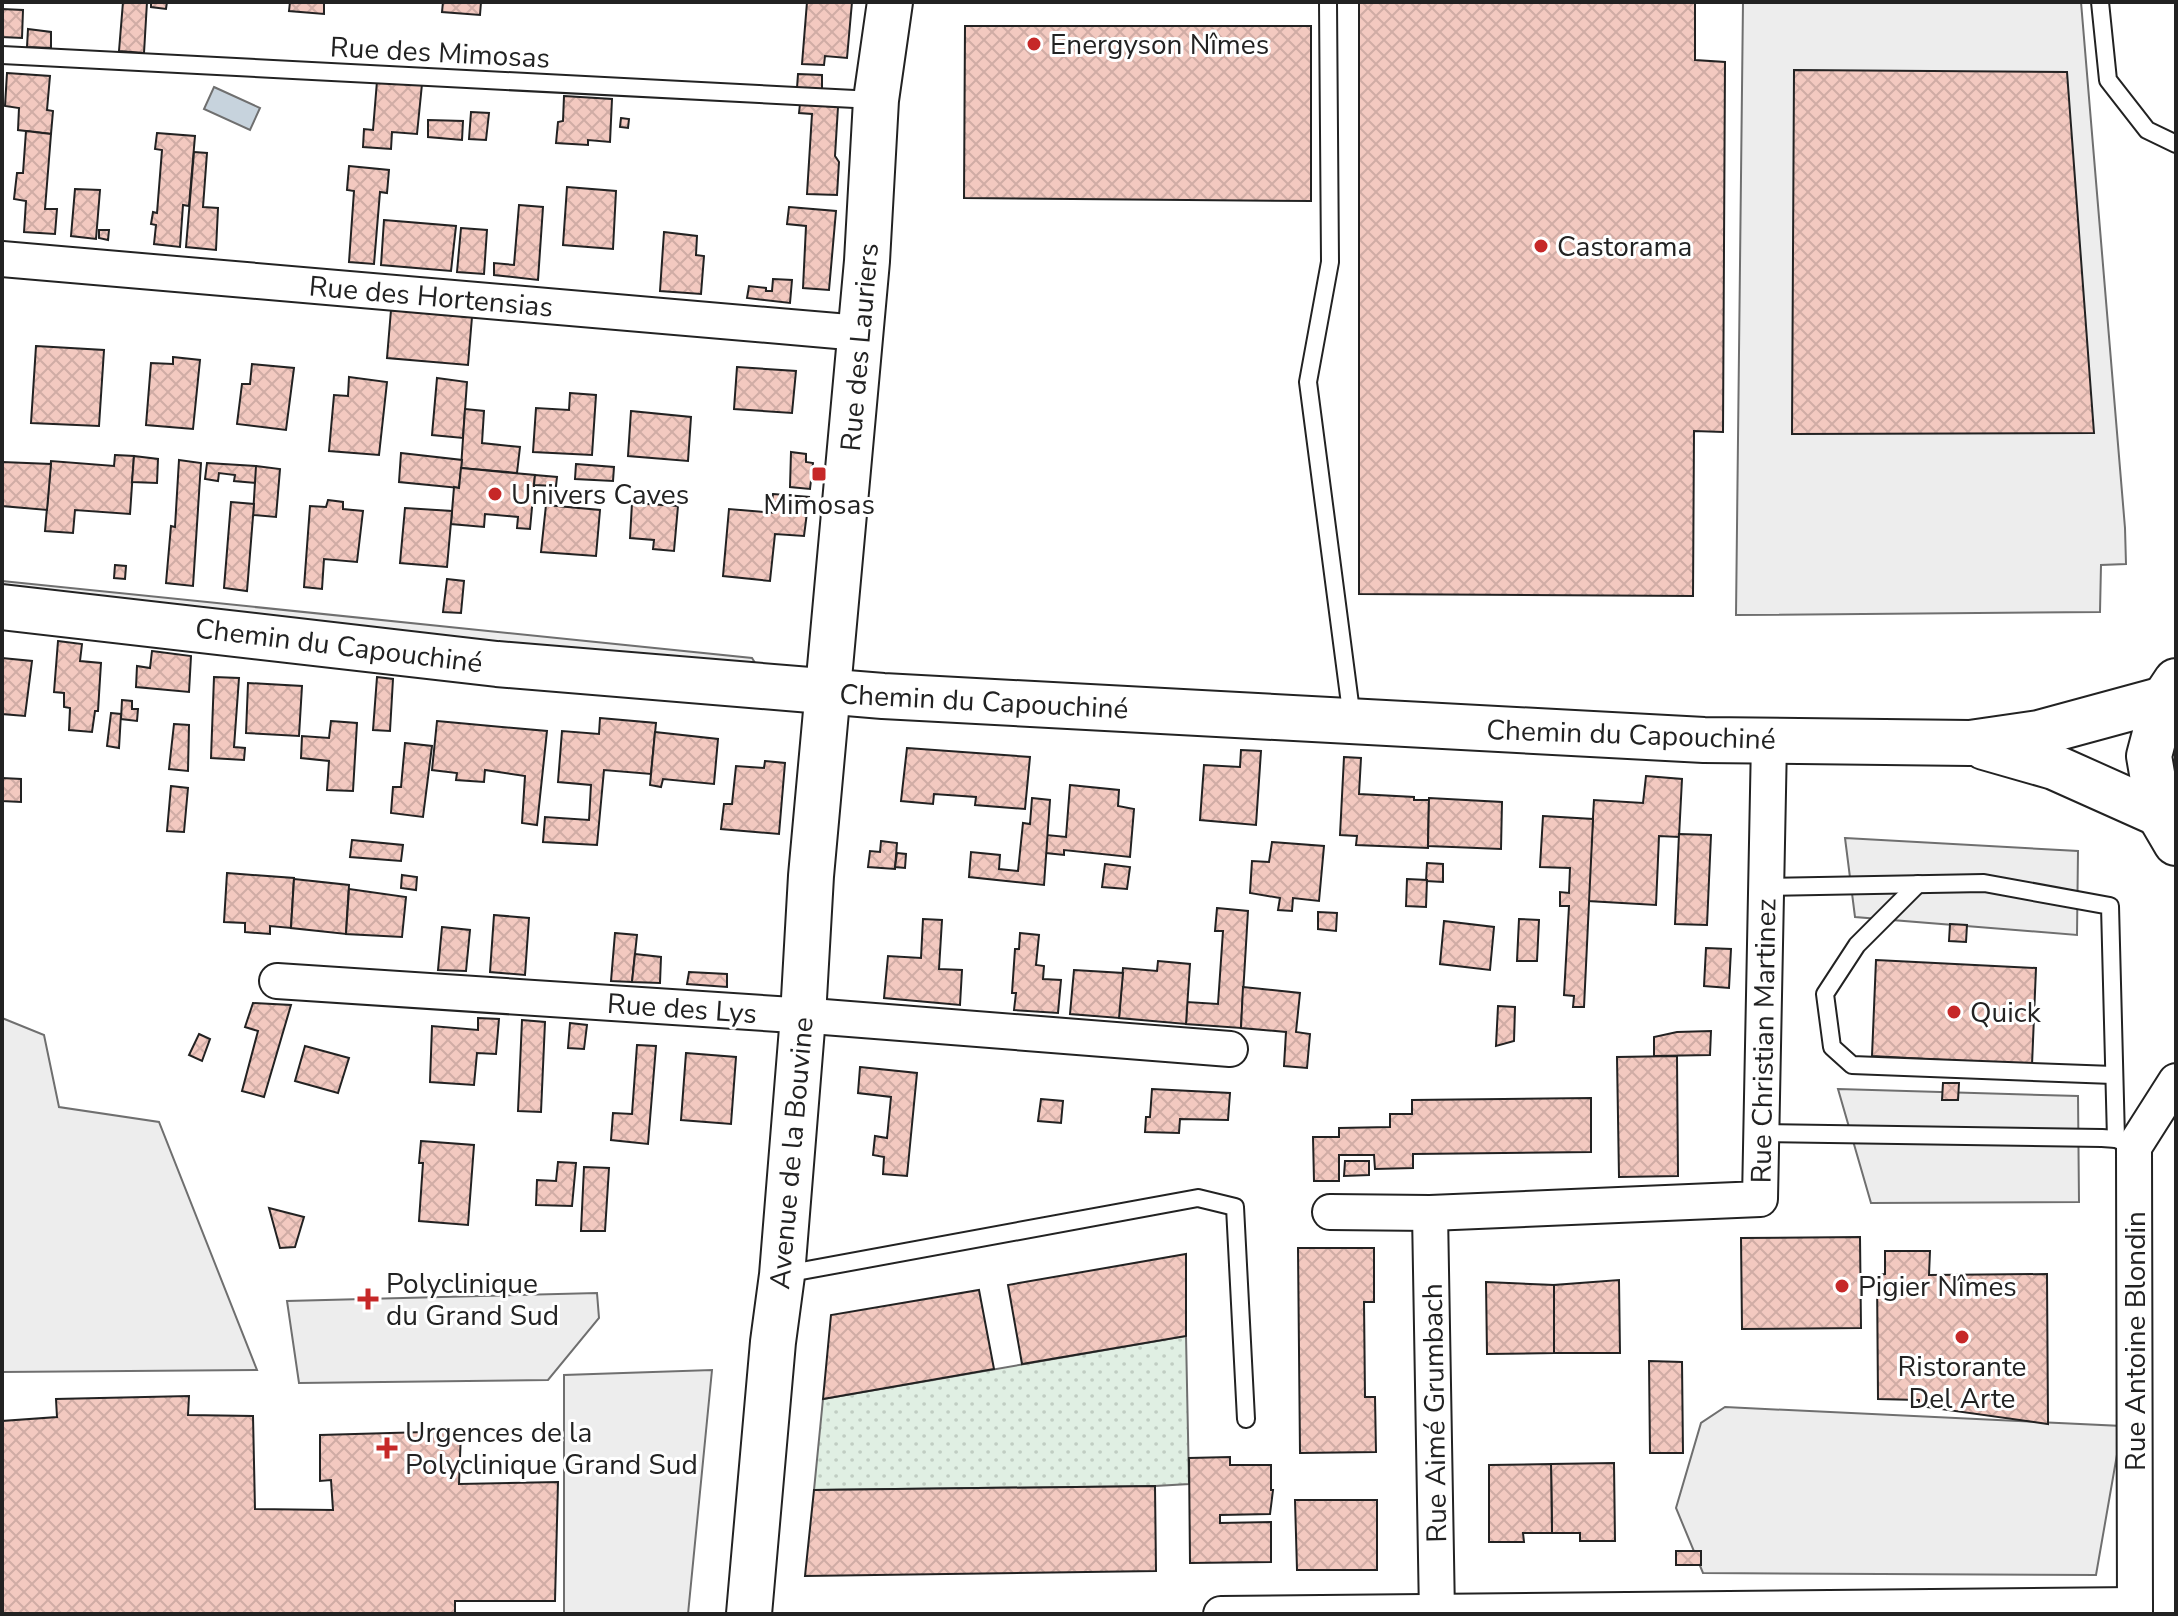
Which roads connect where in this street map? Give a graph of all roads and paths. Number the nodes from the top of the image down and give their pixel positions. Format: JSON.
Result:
{"nodes":[{"id":1,"x":890,"y":2,"type":"edge"},
{"id":2,"x":1328,"y":2,"type":"edge"},
{"id":3,"x":2100,"y":2,"type":"edge"},
{"id":4,"x":2,"y":55,"type":"edge"},
{"id":5,"x":876,"y":100,"type":"junction"},
{"id":6,"x":2176,"y":144,"type":"edge"},
{"id":7,"x":2,"y":259,"type":"edge"},
{"id":8,"x":860,"y":333,"type":"junction"},
{"id":9,"x":2,"y":607,"type":"edge"},
{"id":10,"x":2170,"y":690,"type":"edge"},
{"id":11,"x":827,"y":692,"type":"junction"},
{"id":12,"x":1352,"y":721,"type":"junction"},
{"id":13,"x":1769,"y":741,"type":"junction"},
{"id":14,"x":1970,"y":743,"type":"junction"},
{"id":15,"x":2167,"y":828,"type":"edge"},
{"id":16,"x":1918,"y":884,"type":"junction"},
{"id":17,"x":1766,"y":887,"type":"junction"},
{"id":18,"x":277,"y":981,"type":"dead end"},
{"id":19,"x":803,"y":1016,"type":"junction"},
{"id":20,"x":1230,"y":1049,"type":"dead end"},
{"id":21,"x":2113,"y":1075,"type":"junction"},
{"id":22,"x":2176,"y":1081,"type":"edge"},
{"id":23,"x":1762,"y":1133,"type":"junction"},
{"id":24,"x":2125,"y":1143,"type":"junction"},
{"id":25,"x":1330,"y":1212,"type":"dead end"},
{"id":26,"x":1430,"y":1213,"type":"junction"},
{"id":27,"x":782,"y":1275,"type":"junction"},
{"id":28,"x":1246,"y":1419,"type":"dead end"},
{"id":29,"x":2135,"y":1609,"type":"edge"},
{"id":30,"x":1437,"y":1612,"type":"edge"},
{"id":31,"x":749,"y":1614,"type":"edge"},
{"id":32,"x":1221,"y":1614,"type":"edge"}],
"edges":[{"from":1,"to":5,"type":"street","name":"Rue des Lauriers"},
{"from":2,"to":12,"type":"lane"},
{"from":3,"to":6,"type":"lane"},
{"from":4,"to":5,"type":"lane","name":"Rue des Mimosas"},
{"from":5,"to":8,"type":"street","name":"Rue des Lauriers"},
{"from":7,"to":8,"type":"street","name":"Rue des Hortensias"},
{"from":8,"to":11,"type":"street","name":"Rue des Lauriers"},
{"from":9,"to":11,"type":"street","name":"Chemin du Capouchiné"},
{"from":10,"to":14,"type":"street","name":"Chemin du Capouchiné"},
{"from":10,"to":15,"type":"street"},
{"from":11,"to":12,"type":"street","name":"Chemin du Capouchiné"},
{"from":11,"to":19,"type":"street","name":"Avenue de la Bouvine"},
{"from":12,"to":13,"type":"street","name":"Chemin du Capouchiné"},
{"from":13,"to":14,"type":"street","name":"Chemin du Capouchiné"},
{"from":13,"to":17,"type":"street","name":"Rue Christian Martinez"},
{"from":14,"to":15,"type":"street","name":"Chemin du Capouchiné"},
{"from":16,"to":17,"type":"lane"},
{"from":16,"to":21,"type":"lane"},
{"from":16,"to":21,"type":"lane"},
{"from":17,"to":23,"type":"street","name":"Rue Christian Martinez"},
{"from":18,"to":19,"type":"street","name":"Rue des Lys"},
{"from":19,"to":20,"type":"street","name":"Rue des Lys"},
{"from":19,"to":27,"type":"street","name":"Avenue de la Bouvine"},
{"from":21,"to":24,"type":"lane"},
{"from":22,"to":24,"type":"street"},
{"from":23,"to":24,"type":"lane"},
{"from":23,"to":26,"type":"street","name":"Rue Christian Martinez"},
{"from":24,"to":29,"type":"street","name":"Rue Antoine Blondin"},
{"from":25,"to":26,"type":"street","name":"Rue Christian Martinez"},
{"from":26,"to":30,"type":"street","name":"Rue Aimé Grumbach"},
{"from":27,"to":28,"type":"lane"},
{"from":27,"to":31,"type":"street","name":"Avenue de la Bouvine"},
{"from":29,"to":30,"type":"street"},
{"from":30,"to":32,"type":"street"}]}
